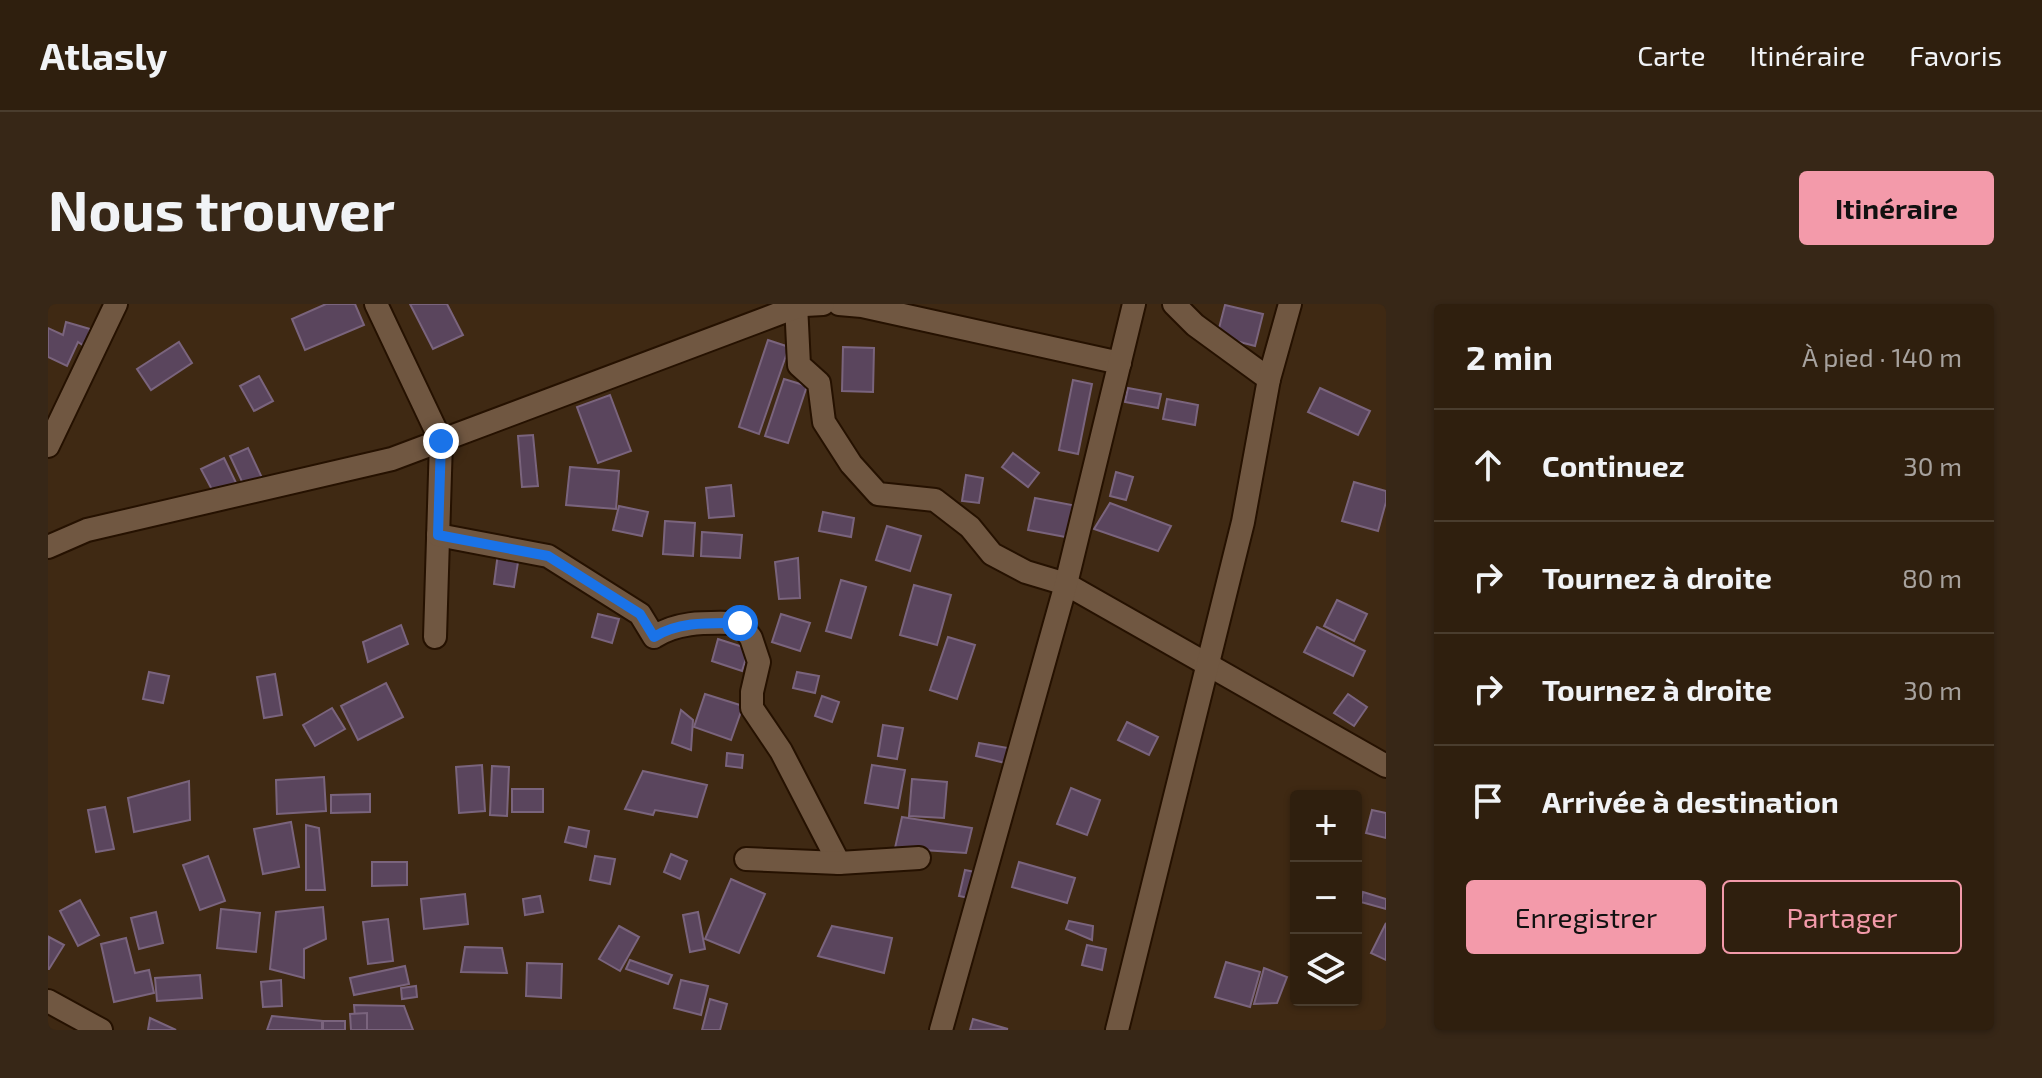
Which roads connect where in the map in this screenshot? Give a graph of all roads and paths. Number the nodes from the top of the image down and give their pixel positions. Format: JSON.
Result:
{"nodes":[{"id":1,"x":116,"y":304,"type":"edge"},
{"id":2,"x":376,"y":304,"type":"edge"},
{"id":3,"x":823,"y":304,"type":"edge"},
{"id":4,"x":839,"y":304,"type":"edge"},
{"id":5,"x":1134,"y":304,"type":"edge"},
{"id":6,"x":1174,"y":304,"type":"edge"},
{"id":7,"x":1290,"y":304,"type":"edge"},
{"id":8,"x":796,"y":306,"type":"edge"},
{"id":9,"x":1120,"y":363,"type":"junction"},
{"id":10,"x":1269,"y":379,"type":"junction"},
{"id":11,"x":441,"y":441,"type":"junction"},
{"id":12,"x":48,"y":446,"type":"edge"},
{"id":13,"x":438,"y":535,"type":"junction"},
{"id":14,"x":48,"y":547,"type":"edge"},
{"id":15,"x":1066,"y":584,"type":"junction"},
{"id":16,"x":435,"y":637,"type":"dead end"},
{"id":17,"x":1209,"y":665,"type":"junction"},
{"id":18,"x":1386,"y":766,"type":"edge"},
{"id":19,"x":919,"y":858,"type":"dead end"},
{"id":20,"x":746,"y":859,"type":"dead end"},
{"id":21,"x":839,"y":863,"type":"junction"},
{"id":22,"x":48,"y":1001,"type":"edge"},
{"id":23,"x":101,"y":1030,"type":"edge"},
{"id":24,"x":941,"y":1030,"type":"edge"},
{"id":25,"x":1117,"y":1030,"type":"edge"}],
"edges":[{"from":1,"to":12,"type":"street"},
{"from":2,"to":11,"type":"street"},
{"from":3,"to":8,"type":"street"},
{"from":4,"to":9,"type":"street"},
{"from":5,"to":9,"type":"street"},
{"from":6,"to":10,"type":"street"},
{"from":7,"to":10,"type":"street"},
{"from":8,"to":11,"type":"street"},
{"from":8,"to":15,"type":"street"},
{"from":9,"to":15,"type":"street"},
{"from":10,"to":17,"type":"street"},
{"from":11,"to":13,"type":"street"},
{"from":11,"to":14,"type":"street"},
{"from":13,"to":16,"type":"street"},
{"from":13,"to":21,"type":"street"},
{"from":15,"to":17,"type":"street"},
{"from":15,"to":24,"type":"street"},
{"from":17,"to":18,"type":"street"},
{"from":17,"to":25,"type":"street"},
{"from":19,"to":21,"type":"street"},
{"from":20,"to":21,"type":"street"},
{"from":22,"to":23,"type":"street"}]}
